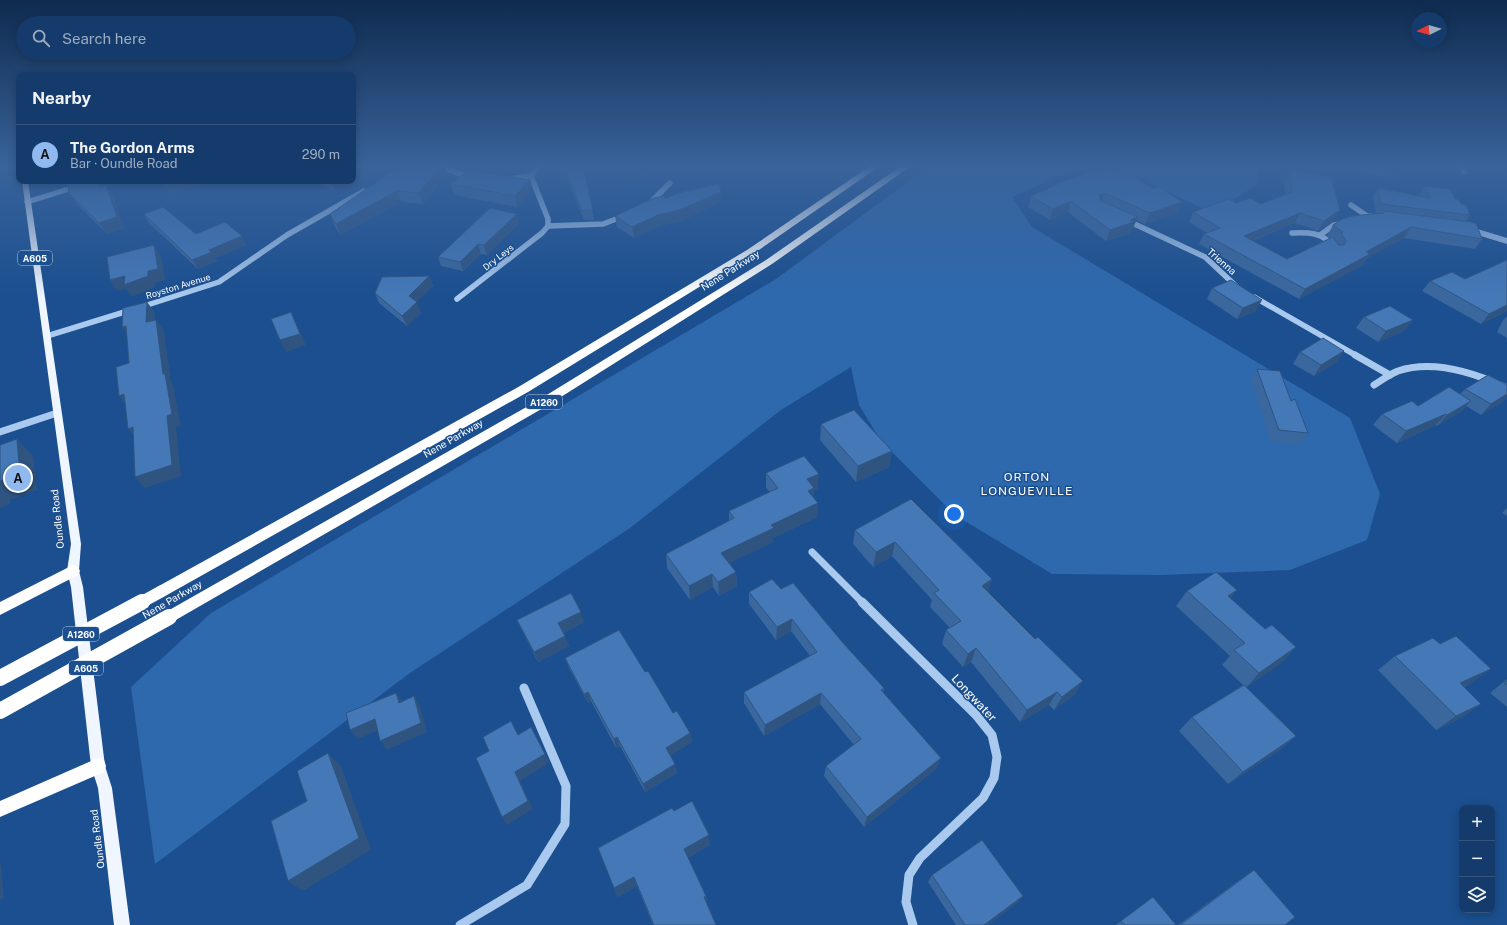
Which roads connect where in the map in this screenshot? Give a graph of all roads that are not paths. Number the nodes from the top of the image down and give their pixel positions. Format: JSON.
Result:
{"nodes":[{"id":1,"x":27,"y":209,"type":"edge"},
{"id":2,"x":334,"y":209,"type":"edge"},
{"id":3,"x":544,"y":209,"type":"edge"},
{"id":4,"x":813,"y":209,"type":"edge"},
{"id":5,"x":845,"y":209,"type":"edge"},
{"id":6,"x":1358,"y":209,"type":"edge"},
{"id":7,"x":631,"y":213,"type":"edge"},
{"id":8,"x":1368,"y":216,"type":"junction"},
{"id":9,"x":1120,"y":218,"type":"edge"},
{"id":10,"x":1361,"y":218,"type":"edge"},
{"id":11,"x":1382,"y":218,"type":"edge"},
{"id":12,"x":1347,"y":222,"type":"edge"},
{"id":13,"x":548,"y":226,"type":"junction"},
{"id":14,"x":1464,"y":228,"type":"edge"},
{"id":15,"x":1292,"y":233,"type":"dead end"},
{"id":16,"x":1320,"y":235,"type":"junction"},
{"id":17,"x":1507,"y":241,"type":"edge"},
{"id":18,"x":1335,"y":252,"type":"edge"},
{"id":19,"x":1242,"y":290,"type":"edge"},
{"id":20,"x":1248,"y":294,"type":"edge"},
{"id":21,"x":457,"y":299,"type":"dead end"},
{"id":22,"x":47,"y":336,"type":"junction"},
{"id":23,"x":1390,"y":375,"type":"junction"},
{"id":24,"x":1374,"y":385,"type":"dead end"},
{"id":25,"x":1507,"y":388,"type":"edge"},
{"id":26,"x":57,"y":413,"type":"junction"},
{"id":27,"x":0,"y":432,"type":"edge"},
{"id":28,"x":812,"y":552,"type":"dead end"},
{"id":29,"x":73,"y":571,"type":"junction"},
{"id":30,"x":0,"y":609,"type":"edge"},
{"id":31,"x":0,"y":678,"type":"edge"},
{"id":32,"x":524,"y":688,"type":"dead end"},
{"id":33,"x":0,"y":711,"type":"edge"},
{"id":34,"x":98,"y":766,"type":"junction"},
{"id":35,"x":0,"y":809,"type":"edge"},
{"id":36,"x":122,"y":925,"type":"edge"},
{"id":37,"x":460,"y":925,"type":"edge"},
{"id":38,"x":913,"y":925,"type":"edge"}],
"edges":[{"from":1,"to":22,"type":"main road","name":"Oundle Road","number":"A605"},
{"from":2,"to":22,"type":"street","name":"Royston Avenue"},
{"from":3,"to":13,"type":"street"},
{"from":4,"to":31,"type":"highway","name":"Nene Parkway","number":"A1260","bridge":true},
{"from":5,"to":33,"type":"highway","name":"Nene Parkway","number":"A1260","bridge":true},
{"from":6,"to":8,"type":"street"},
{"from":7,"to":13,"type":"street"},
{"from":8,"to":10,"type":"street"},
{"from":8,"to":11,"type":"street"},
{"from":9,"to":19,"type":"street","name":"Trienna"},
{"from":12,"to":16,"type":"street"},
{"from":13,"to":21,"type":"street","name":"Dry Leys"},
{"from":14,"to":17,"type":"street"},
{"from":15,"to":16,"type":"street"},
{"from":16,"to":18,"type":"street"},
{"from":20,"to":23,"type":"street"},
{"from":22,"to":26,"type":"main road","name":"Oundle Road","number":"A605"},
{"from":23,"to":24,"type":"street"},
{"from":23,"to":25,"type":"street"},
{"from":26,"to":27,"type":"street"},
{"from":26,"to":29,"type":"main road","name":"Oundle Road","number":"A605"},
{"from":28,"to":38,"type":"street","name":"Longwater"},
{"from":29,"to":30,"type":"highway"},
{"from":29,"to":34,"type":"main road","name":"Oundle Road","number":"A605"},
{"from":32,"to":37,"type":"street"},
{"from":34,"to":35,"type":"highway"},
{"from":34,"to":36,"type":"main road","name":"Oundle Road","number":"A605"}]}
